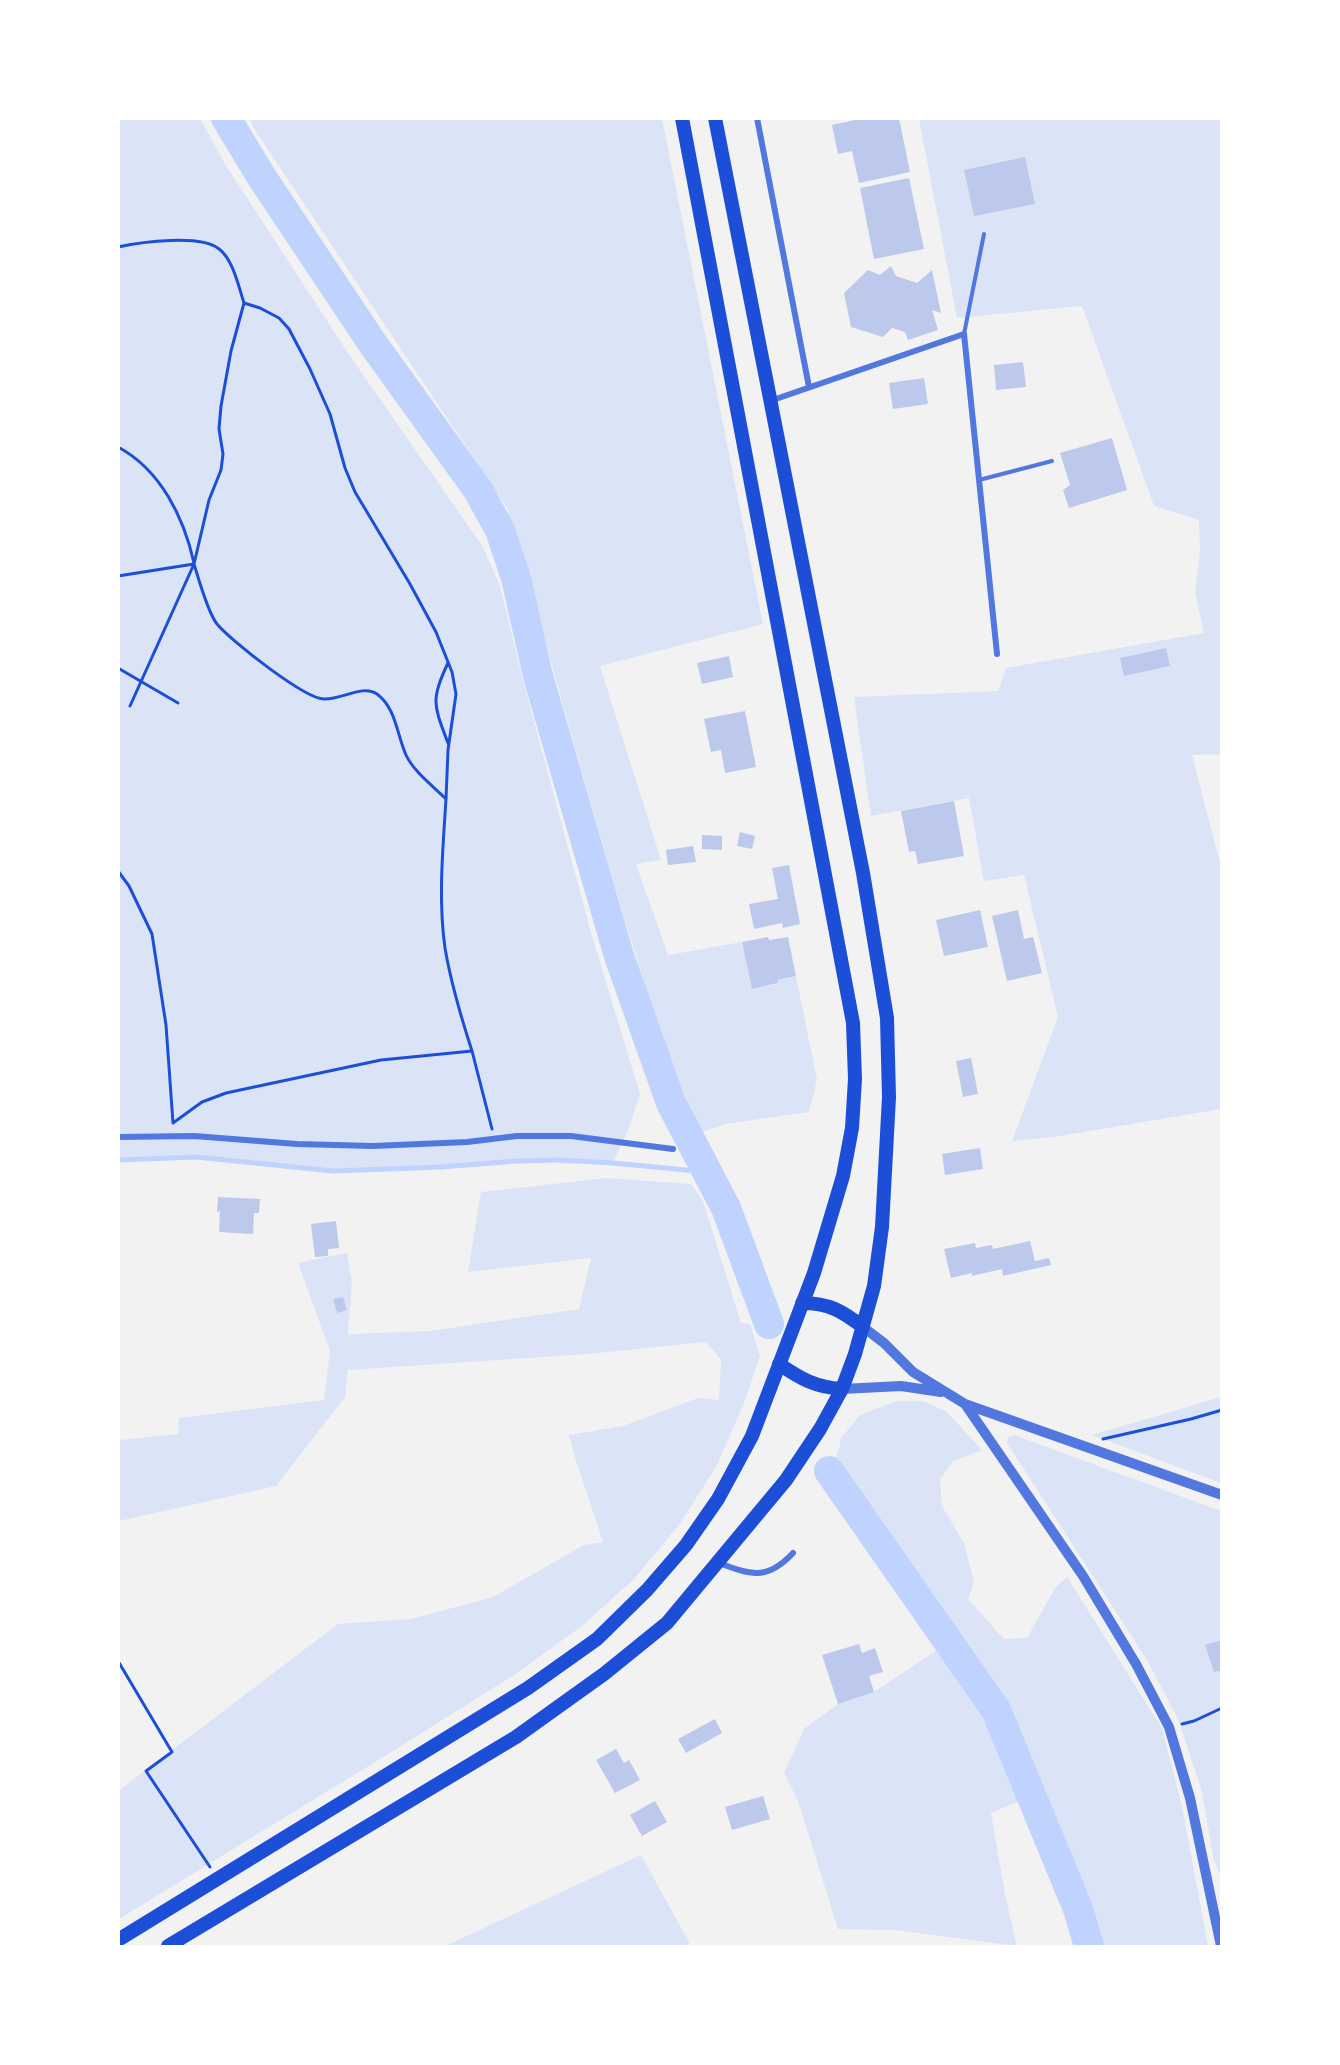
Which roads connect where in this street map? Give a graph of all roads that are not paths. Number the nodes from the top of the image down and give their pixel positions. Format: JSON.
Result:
{"nodes":[{"id":1,"x":682,"y":118,"type":"edge"},
{"id":2,"x":715,"y":118,"type":"edge"},
{"id":3,"x":757,"y":118,"type":"edge"},
{"id":4,"x":984,"y":234,"type":"dead end"},
{"id":5,"x":964,"y":334,"type":"junction"},
{"id":6,"x":809,"y":387,"type":"junction"},
{"id":7,"x":770,"y":401,"type":"junction"},
{"id":8,"x":1052,"y":461,"type":"dead end"},
{"id":9,"x":979,"y":480,"type":"junction"},
{"id":10,"x":997,"y":654,"type":"dead end"},
{"id":11,"x":118,"y":1137,"type":"edge"},
{"id":12,"x":673,"y":1149,"type":"dead end"},
{"id":13,"x":802,"y":1303,"type":"junction"},
{"id":14,"x":863,"y":1327,"type":"junction"},
{"id":15,"x":779,"y":1364,"type":"junction"},
{"id":16,"x":842,"y":1389,"type":"junction"},
{"id":17,"x":944,"y":1392,"type":"junction"},
{"id":18,"x":965,"y":1404,"type":"junction"},
{"id":19,"x":1221,"y":1496,"type":"edge"},
{"id":20,"x":793,"y":1553,"type":"dead end"},
{"id":21,"x":718,"y":1563,"type":"junction"},
{"id":22,"x":1212,"y":1907,"type":"junction"},
{"id":23,"x":1221,"y":1915,"type":"edge"},
{"id":24,"x":118,"y":1940,"type":"edge"},
{"id":25,"x":168,"y":1947,"type":"edge"},
{"id":26,"x":1221,"y":1947,"type":"edge"}],
"edges":[{"from":1,"to":13,"type":"highway"},
{"from":2,"to":7,"type":"highway"},
{"from":3,"to":6,"type":"street"},
{"from":4,"to":5,"type":"lane"},
{"from":5,"to":6,"type":"street"},
{"from":5,"to":9,"type":"street"},
{"from":6,"to":7,"type":"street"},
{"from":7,"to":14,"type":"highway"},
{"from":8,"to":9,"type":"lane"},
{"from":9,"to":10,"type":"street"},
{"from":11,"to":12,"type":"street"},
{"from":13,"to":14,"type":"highway"},
{"from":13,"to":15,"type":"highway"},
{"from":14,"to":16,"type":"highway"},
{"from":14,"to":17,"type":"street"},
{"from":15,"to":16,"type":"highway"},
{"from":15,"to":24,"type":"highway"},
{"from":16,"to":17,"type":"street"},
{"from":16,"to":21,"type":"highway"},
{"from":17,"to":18,"type":"street"},
{"from":18,"to":19,"type":"street"},
{"from":18,"to":22,"type":"street"},
{"from":20,"to":21,"type":"street"},
{"from":21,"to":25,"type":"highway"},
{"from":22,"to":23,"type":"street"},
{"from":22,"to":26,"type":"street"}]}
